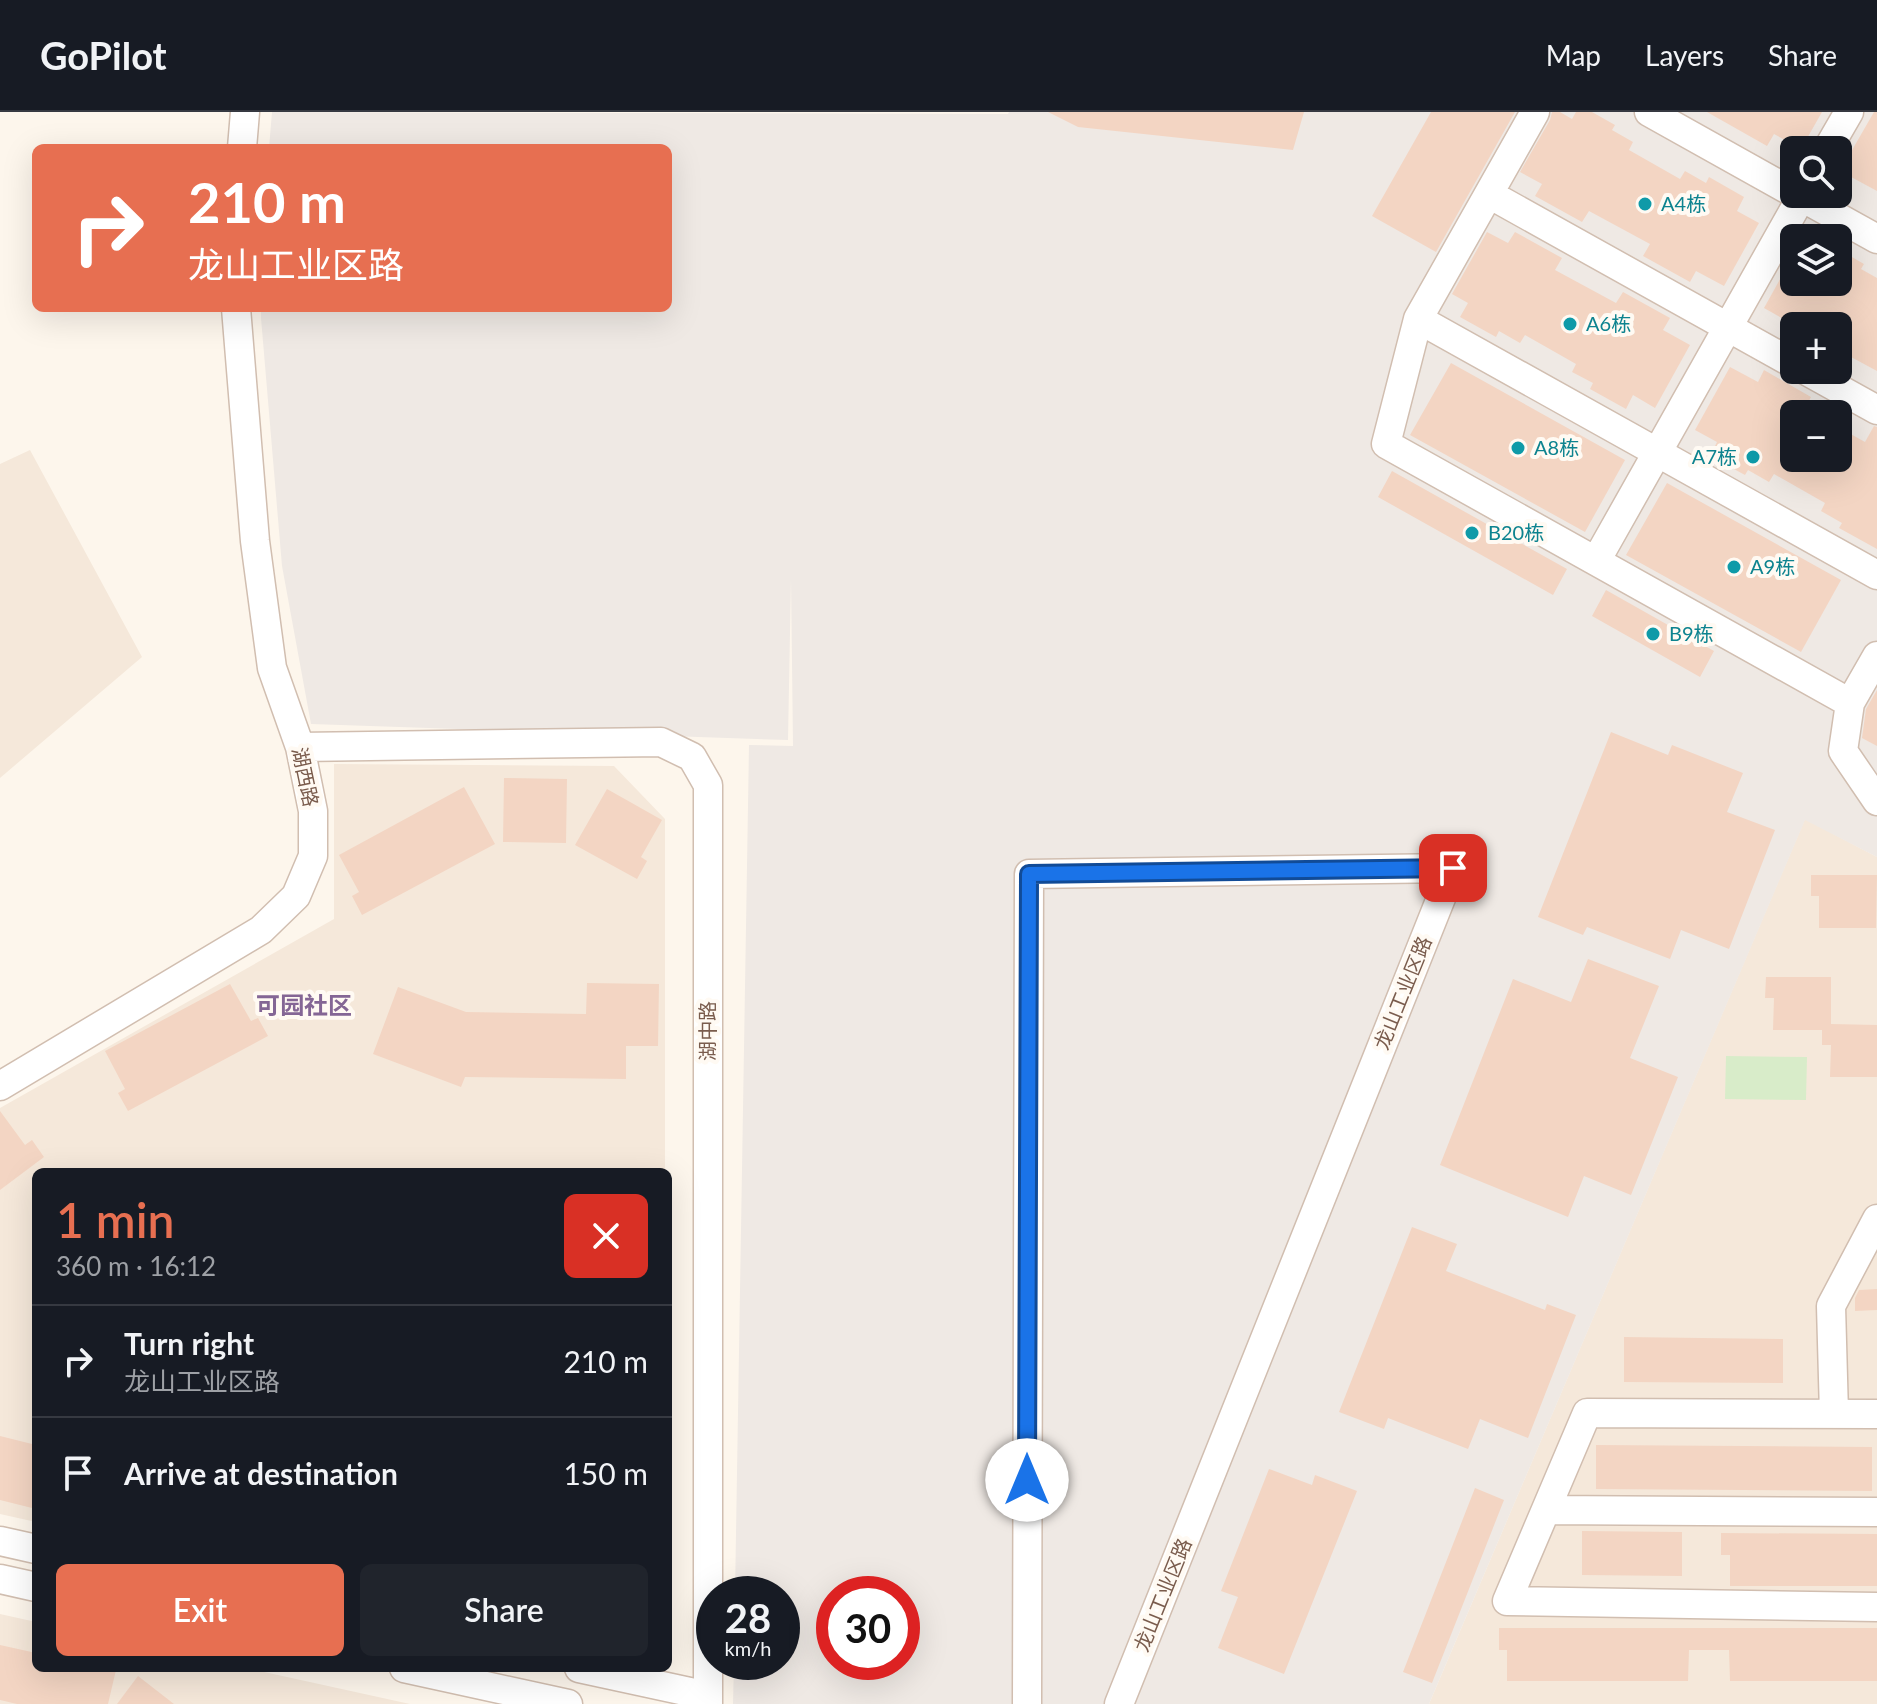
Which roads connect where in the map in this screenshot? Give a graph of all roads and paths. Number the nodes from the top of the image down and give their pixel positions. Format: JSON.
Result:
{"nodes":[{"id":1,"x":245,"y":112,"type":"edge"},
{"id":2,"x":1535,"y":112,"type":"edge"},
{"id":3,"x":1649,"y":112,"type":"edge"},
{"id":4,"x":1849,"y":112,"type":"edge"},
{"id":5,"x":1835,"y":136,"type":"edge"},
{"id":6,"x":242,"y":144,"type":"edge"},
{"id":7,"x":1780,"y":184,"type":"edge"},
{"id":8,"x":1489,"y":194,"type":"junction"},
{"id":9,"x":1791,"y":208,"type":"edge"},
{"id":10,"x":1823,"y":208,"type":"edge"},
{"id":11,"x":1877,"y":239,"type":"edge"},
{"id":12,"x":236,"y":312,"type":"edge"},
{"id":13,"x":1418,"y":319,"type":"junction"},
{"id":14,"x":1728,"y":327,"type":"junction"},
{"id":15,"x":1780,"y":356,"type":"edge"},
{"id":16,"x":1830,"y":384,"type":"edge"},
{"id":17,"x":1877,"y":410,"type":"edge"},
{"id":18,"x":1657,"y":452,"type":"junction"},
{"id":19,"x":1596,"y":561,"type":"junction"},
{"id":20,"x":1877,"y":575,"type":"edge"},
{"id":21,"x":1877,"y":656,"type":"edge"},
{"id":22,"x":1850,"y":703,"type":"junction"},
{"id":23,"x":300,"y":747,"type":"junction"},
{"id":24,"x":1877,"y":801,"type":"edge"},
{"id":25,"x":0,"y":1086,"type":"edge"},
{"id":26,"x":1876,"y":1225,"type":"edge"},
{"id":27,"x":1834,"y":1414,"type":"junction"},
{"id":28,"x":1877,"y":1414,"type":"edge"},
{"id":29,"x":1546,"y":1510,"type":"junction"},
{"id":30,"x":1877,"y":1512,"type":"edge"},
{"id":31,"x":0,"y":1541,"type":"edge"},
{"id":32,"x":32,"y":1548,"type":"edge"},
{"id":33,"x":0,"y":1579,"type":"edge"},
{"id":34,"x":32,"y":1586,"type":"edge"},
{"id":35,"x":1877,"y":1607,"type":"edge"},
{"id":36,"x":422,"y":1672,"type":"edge"},
{"id":37,"x":595,"y":1672,"type":"edge"},
{"id":38,"x":708,"y":1700,"type":"edge"},
{"id":39,"x":568,"y":1704,"type":"edge"},
{"id":40,"x":1027,"y":1704,"type":"edge"},
{"id":41,"x":1119,"y":1704,"type":"edge"}],
"edges":[{"from":1,"to":6,"type":"street"},
{"from":2,"to":8,"type":"street"},
{"from":3,"to":7,"type":"street"},
{"from":4,"to":5,"type":"street"},
{"from":8,"to":13,"type":"street"},
{"from":8,"to":14,"type":"street"},
{"from":9,"to":14,"type":"street"},
{"from":10,"to":11,"type":"street"},
{"from":12,"to":23,"type":"street","name":"湖西路"},
{"from":13,"to":18,"type":"street"},
{"from":13,"to":19,"type":"street"},
{"from":14,"to":15,"type":"street"},
{"from":14,"to":18,"type":"street"},
{"from":16,"to":17,"type":"street"},
{"from":18,"to":19,"type":"street"},
{"from":18,"to":20,"type":"street"},
{"from":19,"to":22,"type":"street"},
{"from":21,"to":22,"type":"street"},
{"from":22,"to":24,"type":"street"},
{"from":23,"to":25,"type":"street","name":"湖西路"},
{"from":23,"to":38,"type":"street","name":"湖中路"},
{"from":26,"to":27,"type":"street"},
{"from":27,"to":28,"type":"street"},
{"from":27,"to":29,"type":"street"},
{"from":29,"to":30,"type":"street"},
{"from":29,"to":35,"type":"street"},
{"from":31,"to":32,"type":"street"},
{"from":33,"to":34,"type":"street"},
{"from":36,"to":39,"type":"street"},
{"from":37,"to":38,"type":"street"},
{"from":40,"to":41,"type":"street","name":"龙山工业区路"}]}
